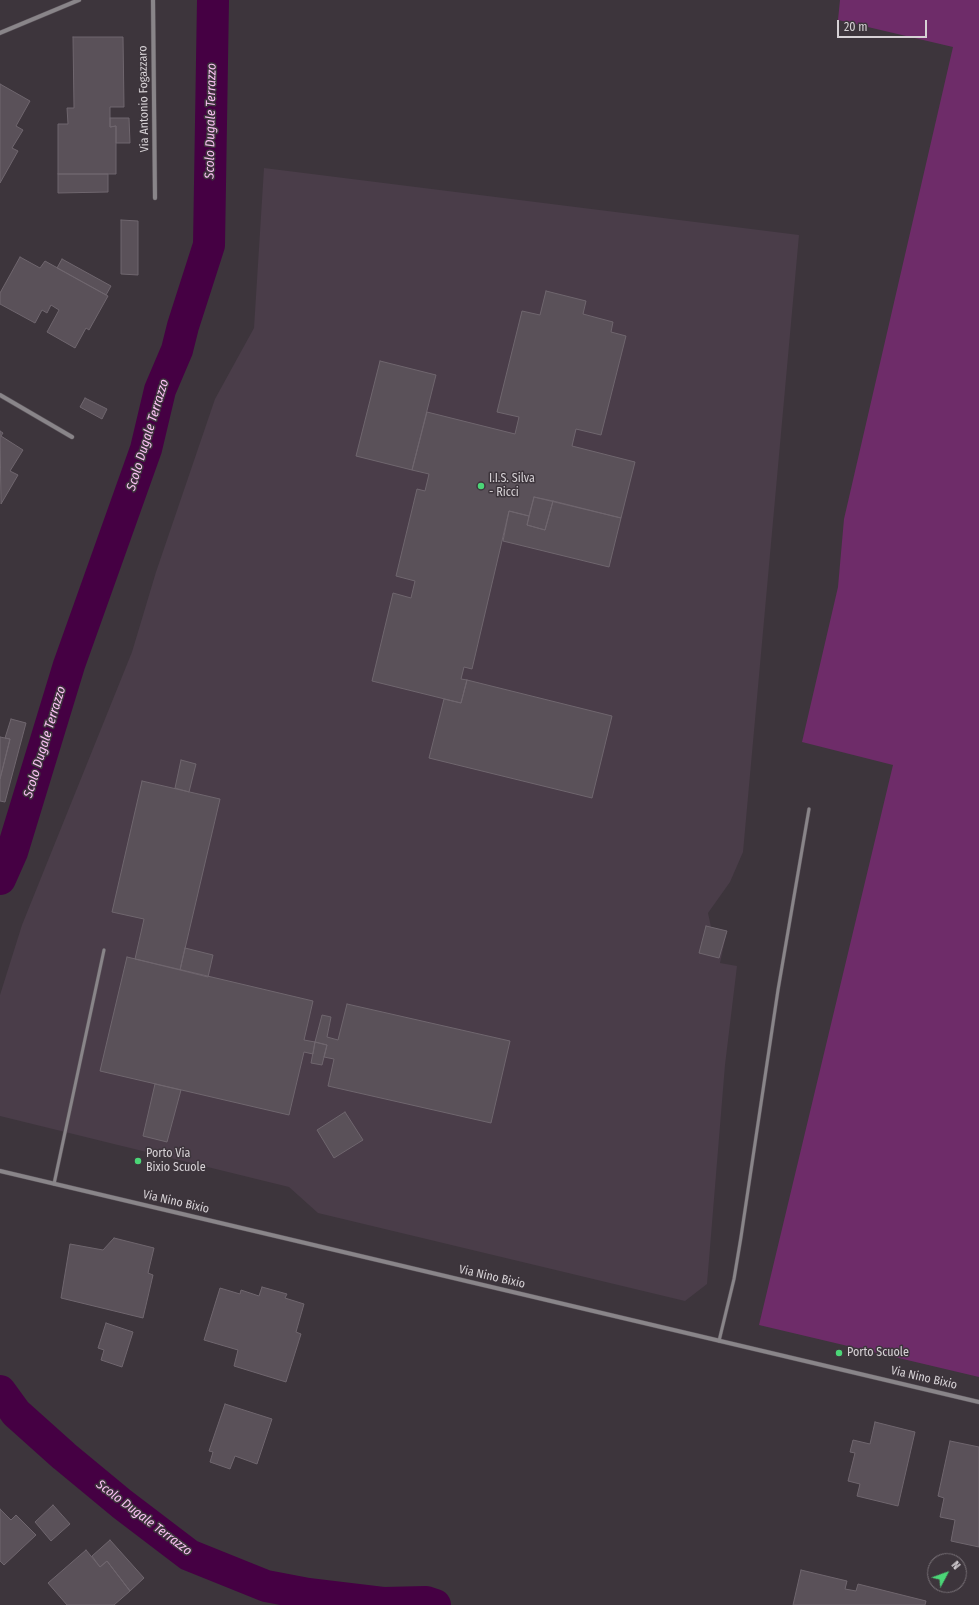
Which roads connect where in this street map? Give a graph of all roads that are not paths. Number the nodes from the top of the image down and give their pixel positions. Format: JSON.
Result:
{"nodes":[{"id":1,"x":79,"y":0,"type":"edge"},
{"id":2,"x":153,"y":0,"type":"edge"},
{"id":3,"x":0,"y":33,"type":"edge"},
{"id":4,"x":155,"y":198,"type":"dead end"},
{"id":5,"x":0,"y":395,"type":"edge"},
{"id":6,"x":72,"y":437,"type":"dead end"},
{"id":7,"x":809,"y":809,"type":"dead end"},
{"id":8,"x":104,"y":950,"type":"dead end"},
{"id":9,"x":0,"y":1171,"type":"edge"},
{"id":10,"x":54,"y":1184,"type":"junction"},
{"id":11,"x":719,"y":1341,"type":"junction"},
{"id":12,"x":979,"y":1402,"type":"edge"}],
"edges":[{"from":1,"to":3,"type":"street"},
{"from":2,"to":4,"type":"street","name":"Via Antonio Fogazzaro"},
{"from":5,"to":6,"type":"street"},
{"from":7,"to":11,"type":"lane"},
{"from":8,"to":10,"type":"lane"},
{"from":9,"to":10,"type":"street","name":"Via Nino Bixio"},
{"from":10,"to":11,"type":"street","name":"Via Nino Bixio"},
{"from":11,"to":12,"type":"street","name":"Via Nino Bixio"}]}
